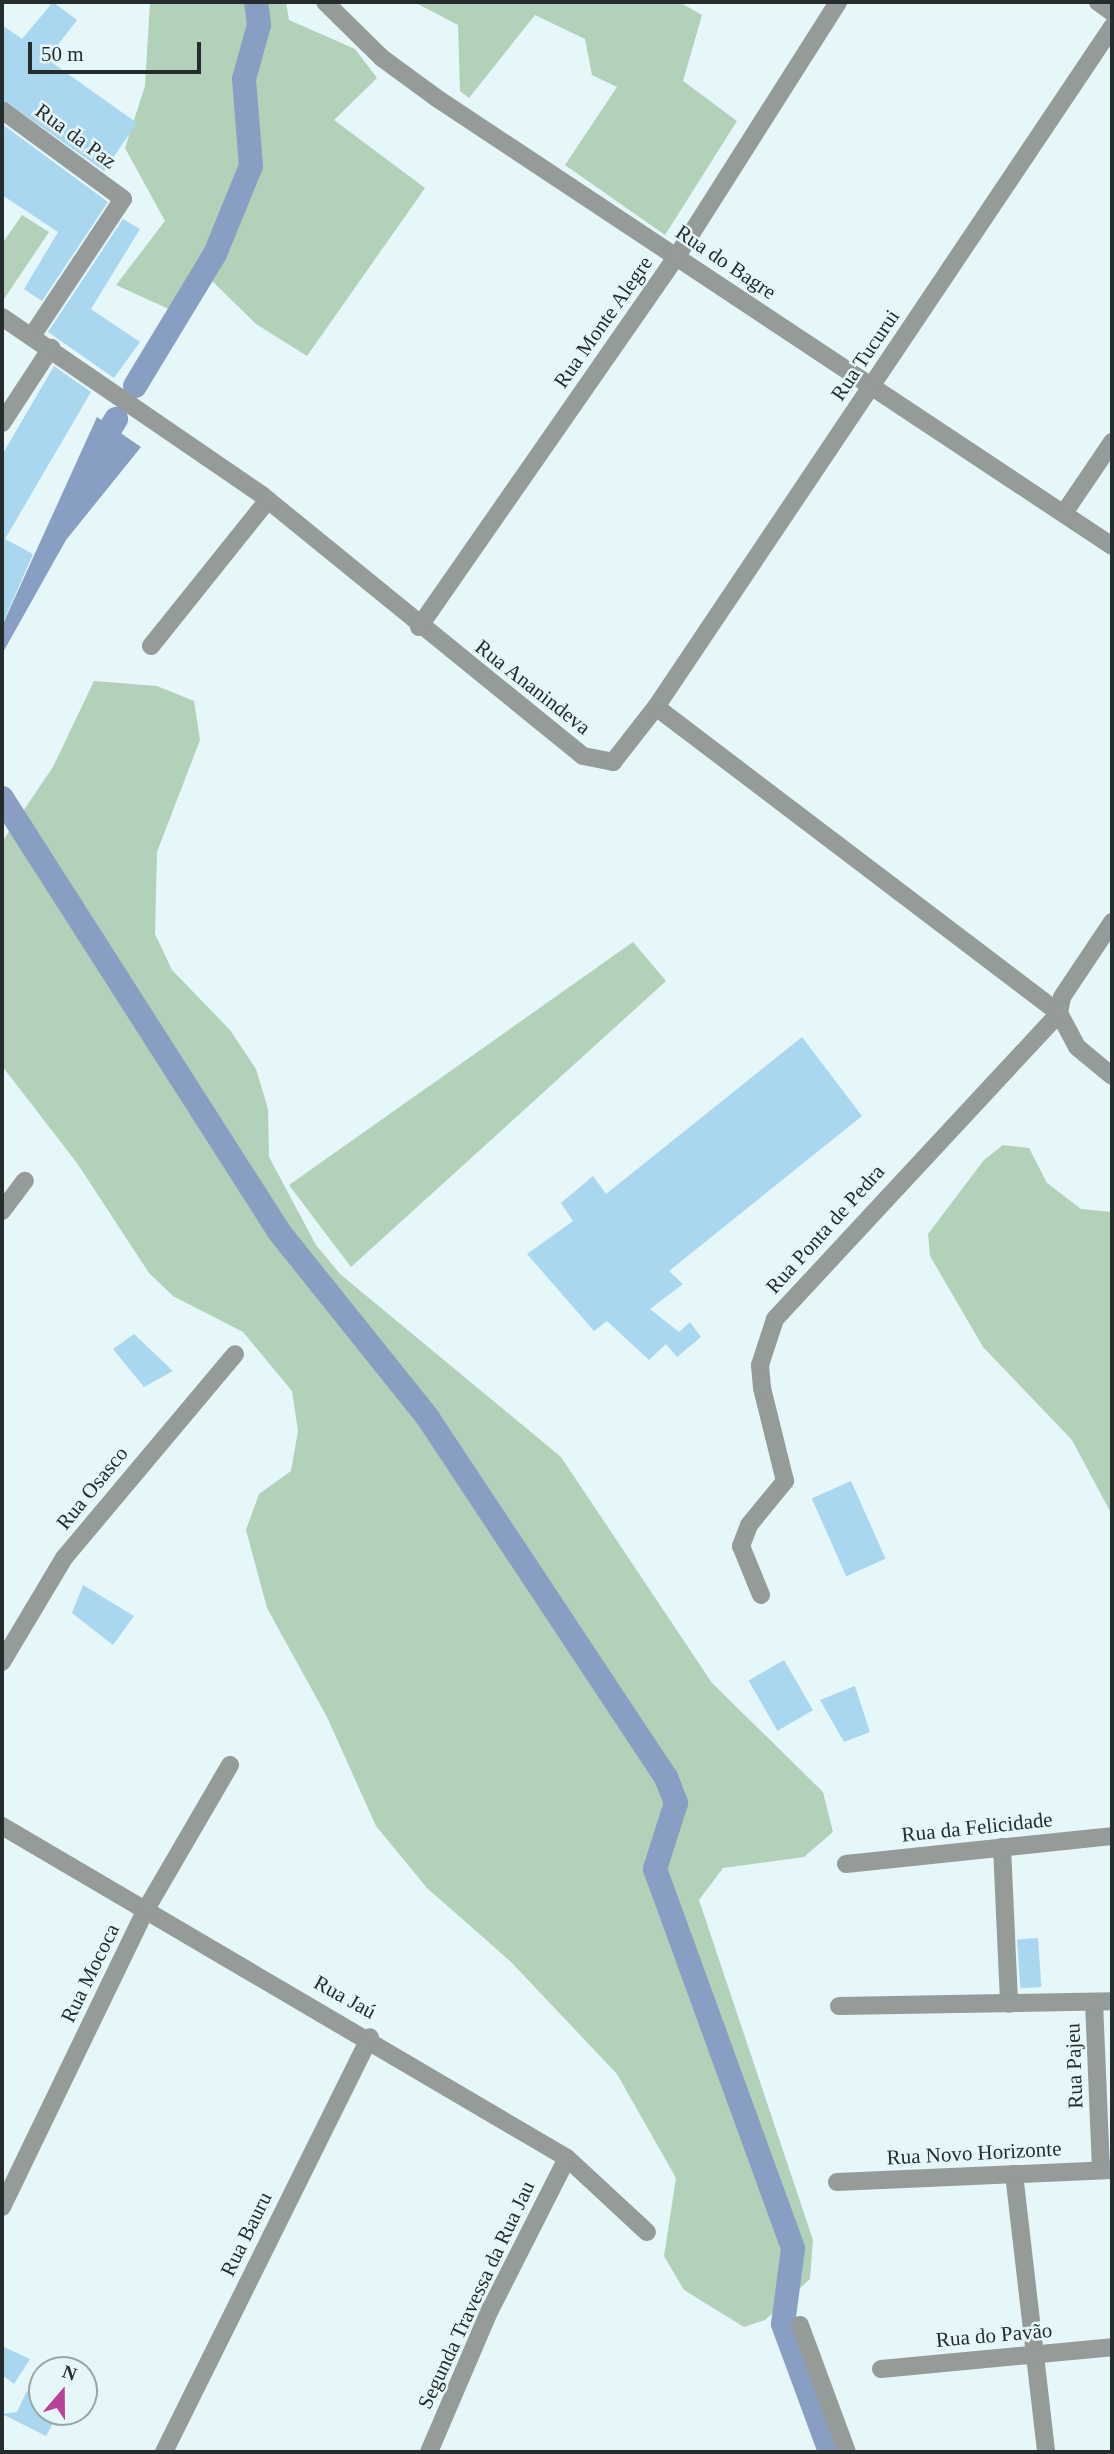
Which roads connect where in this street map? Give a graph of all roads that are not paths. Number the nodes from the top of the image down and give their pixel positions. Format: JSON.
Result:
{"nodes":[{"id":1,"x":325,"y":2,"type":"edge"},
{"id":2,"x":838,"y":2,"type":"edge"},
{"id":3,"x":1098,"y":2,"type":"edge"},
{"id":4,"x":1112,"y":12,"type":"edge"},
{"id":5,"x":1112,"y":27,"type":"edge"},
{"id":6,"x":2,"y":110,"type":"edge"},
{"id":7,"x":677,"y":256,"type":"junction"},
{"id":8,"x":2,"y":317,"type":"edge"},
{"id":9,"x":32,"y":335,"type":"junction"},
{"id":10,"x":51,"y":348,"type":"junction"},
{"id":11,"x":871,"y":387,"type":"junction"},
{"id":12,"x":2,"y":423,"type":"edge"},
{"id":13,"x":1112,"y":442,"type":"edge"},
{"id":14,"x":268,"y":500,"type":"junction"},
{"id":15,"x":1064,"y":513,"type":"junction"},
{"id":16,"x":1112,"y":546,"type":"edge"},
{"id":17,"x":419,"y":627,"type":"junction"},
{"id":18,"x":151,"y":646,"type":"dead end"},
{"id":19,"x":656,"y":708,"type":"junction"},
{"id":20,"x":1112,"y":922,"type":"edge"},
{"id":21,"x":1059,"y":1013,"type":"junction"},
{"id":22,"x":1112,"y":1076,"type":"edge"},
{"id":23,"x":25,"y":1181,"type":"dead end"},
{"id":24,"x":2,"y":1211,"type":"edge"},
{"id":25,"x":235,"y":1354,"type":"dead end"},
{"id":26,"x":761,"y":1595,"type":"dead end"},
{"id":27,"x":2,"y":1662,"type":"edge"},
{"id":28,"x":230,"y":1765,"type":"dead end"},
{"id":29,"x":2,"y":1826,"type":"edge"},
{"id":30,"x":1112,"y":1836,"type":"edge"},
{"id":31,"x":1002,"y":1847,"type":"junction"},
{"id":32,"x":846,"y":1864,"type":"dead end"},
{"id":33,"x":145,"y":1911,"type":"junction"},
{"id":34,"x":1103,"y":2001,"type":"edge"},
{"id":35,"x":1009,"y":2004,"type":"junction"},
{"id":36,"x":839,"y":2006,"type":"dead end"},
{"id":37,"x":369,"y":2037,"type":"junction"},
{"id":38,"x":567,"y":2158,"type":"junction"},
{"id":39,"x":1107,"y":2170,"type":"edge"},
{"id":40,"x":1014,"y":2174,"type":"junction"},
{"id":41,"x":837,"y":2182,"type":"dead end"},
{"id":42,"x":2,"y":2207,"type":"edge"},
{"id":43,"x":647,"y":2232,"type":"dead end"},
{"id":44,"x":800,"y":2325,"type":"dead end"},
{"id":45,"x":1112,"y":2347,"type":"edge"},
{"id":46,"x":1035,"y":2354,"type":"junction"},
{"id":47,"x":881,"y":2369,"type":"dead end"},
{"id":48,"x":164,"y":2452,"type":"edge"},
{"id":49,"x":429,"y":2452,"type":"edge"},
{"id":50,"x":847,"y":2452,"type":"edge"},
{"id":51,"x":1046,"y":2452,"type":"edge"}],
"edges":[{"from":1,"to":7,"type":"street","name":"Rua do Bagre"},
{"from":2,"to":7,"type":"street","name":"Rua Monte Alegre"},
{"from":3,"to":4,"type":"street"},
{"from":5,"to":11,"type":"street","name":"Rua Tucurui"},
{"from":6,"to":9,"type":"street","name":"Rua da Paz"},
{"from":7,"to":11,"type":"street","name":"Rua do Bagre"},
{"from":7,"to":17,"type":"street","name":"Rua Monte Alegre"},
{"from":8,"to":9,"type":"street","name":"Rua Ananindeva"},
{"from":9,"to":10,"type":"street","name":"Rua Ananindeva"},
{"from":10,"to":12,"type":"street"},
{"from":10,"to":14,"type":"street","name":"Rua Ananindeva"},
{"from":11,"to":15,"type":"street","name":"Rua do Bagre"},
{"from":11,"to":19,"type":"street","name":"Rua Tucurui"},
{"from":13,"to":15,"type":"street"},
{"from":14,"to":17,"type":"street","name":"Rua Ananindeva"},
{"from":14,"to":18,"type":"street"},
{"from":15,"to":16,"type":"street","name":"Rua do Bagre"},
{"from":17,"to":19,"type":"street","name":"Rua Ananindeva"},
{"from":19,"to":21,"type":"street"},
{"from":20,"to":21,"type":"street"},
{"from":21,"to":22,"type":"street"},
{"from":21,"to":26,"type":"street","name":"Rua Ponta de Pedra"},
{"from":23,"to":24,"type":"street"},
{"from":25,"to":27,"type":"street","name":"Rua Osasco"},
{"from":28,"to":33,"type":"street","name":"Rua Mococa"},
{"from":29,"to":33,"type":"street","name":"Rua Jaú"},
{"from":30,"to":31,"type":"street","name":"Rua da Felicidade"},
{"from":31,"to":32,"type":"street","name":"Rua da Felicidade"},
{"from":31,"to":35,"type":"street"},
{"from":33,"to":37,"type":"street","name":"Rua Jaú"},
{"from":33,"to":42,"type":"street","name":"Rua Mococa"},
{"from":34,"to":35,"type":"street"},
{"from":34,"to":39,"type":"street","name":"Rua Pajeu"},
{"from":35,"to":36,"type":"street"},
{"from":37,"to":38,"type":"street","name":"Rua Jaú"},
{"from":37,"to":48,"type":"street","name":"Rua Bauru"},
{"from":38,"to":43,"type":"street","name":"Rua Jaú"},
{"from":38,"to":49,"type":"street","name":"Segunda Travessa da Rua Jau"},
{"from":39,"to":40,"type":"street","name":"Rua Novo Horizonte"},
{"from":40,"to":41,"type":"street","name":"Rua Novo Horizonte"},
{"from":40,"to":46,"type":"street"},
{"from":44,"to":50,"type":"street"},
{"from":45,"to":46,"type":"street","name":"Rua do Pavão"},
{"from":46,"to":47,"type":"street","name":"Rua do Pavão"},
{"from":46,"to":51,"type":"street"}]}
